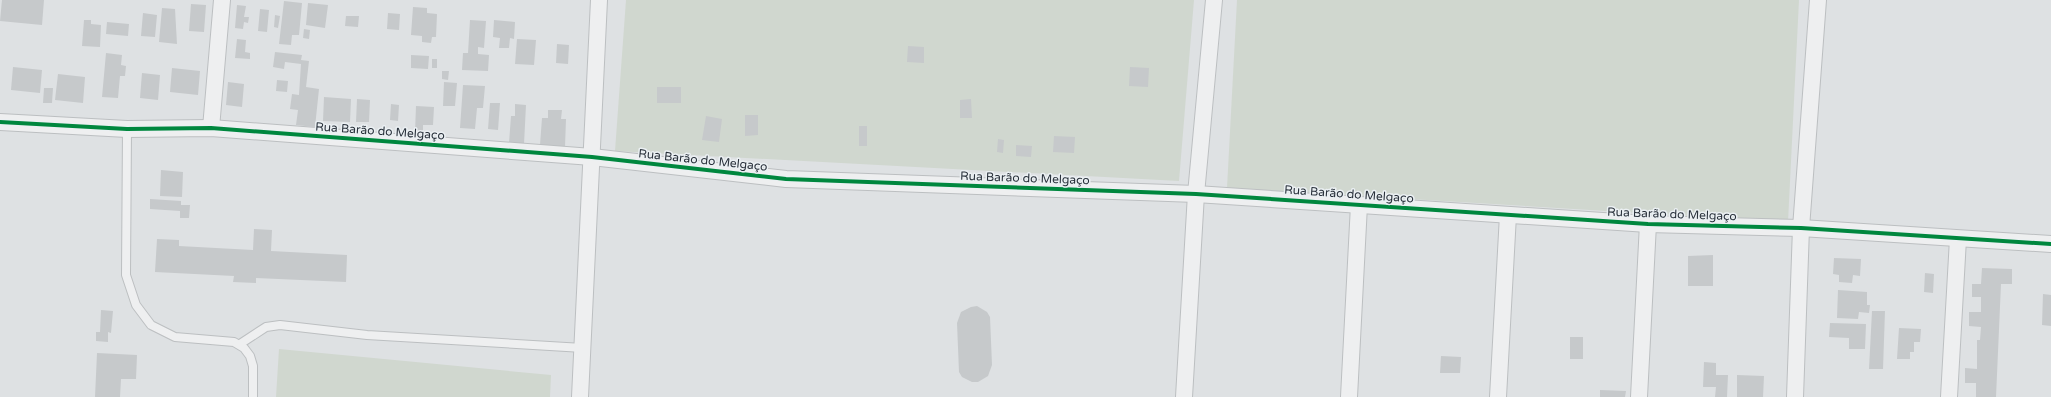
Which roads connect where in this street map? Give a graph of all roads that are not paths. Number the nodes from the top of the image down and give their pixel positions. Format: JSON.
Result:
{"nodes":[{"id":1,"x":222,"y":0,"type":"edge"},
{"id":2,"x":599,"y":0,"type":"edge"},
{"id":3,"x":1214,"y":0,"type":"edge"},
{"id":4,"x":1818,"y":0,"type":"edge"},
{"id":5,"x":0,"y":122,"type":"edge"},
{"id":6,"x":211,"y":128,"type":"junction"},
{"id":7,"x":127,"y":129,"type":"junction"},
{"id":8,"x":592,"y":158,"type":"junction"},
{"id":9,"x":1196,"y":194,"type":"junction"},
{"id":10,"x":1359,"y":205,"type":"junction"},
{"id":11,"x":1508,"y":215,"type":"junction"},
{"id":12,"x":1648,"y":224,"type":"junction"},
{"id":13,"x":1800,"y":228,"type":"junction"},
{"id":14,"x":1958,"y":239,"type":"junction"},
{"id":15,"x":2051,"y":244,"type":"edge"},
{"id":16,"x":240,"y":344,"type":"junction"},
{"id":17,"x":583,"y":348,"type":"junction"},
{"id":18,"x":253,"y":397,"type":"edge"},
{"id":19,"x":580,"y":397,"type":"edge"},
{"id":20,"x":1184,"y":397,"type":"edge"},
{"id":21,"x":1349,"y":397,"type":"edge"},
{"id":22,"x":1498,"y":397,"type":"edge"},
{"id":23,"x":1638,"y":397,"type":"edge"},
{"id":24,"x":1795,"y":397,"type":"edge"},
{"id":25,"x":1949,"y":397,"type":"edge"}],
"edges":[{"from":1,"to":6,"type":"street"},
{"from":2,"to":8,"type":"street"},
{"from":3,"to":9,"type":"street"},
{"from":4,"to":13,"type":"street"},
{"from":5,"to":7,"type":"street","name":"Rua Barão do Melgaço"},
{"from":6,"to":7,"type":"street","name":"Rua Barão do Melgaço"},
{"from":6,"to":8,"type":"street","name":"Rua Barão do Melgaço"},
{"from":7,"to":16,"type":"lane"},
{"from":8,"to":9,"type":"street","name":"Rua Barão do Melgaço"},
{"from":8,"to":17,"type":"street"},
{"from":9,"to":10,"type":"street","name":"Rua Barão do Melgaço"},
{"from":9,"to":20,"type":"street"},
{"from":10,"to":11,"type":"street","name":"Rua Barão do Melgaço"},
{"from":10,"to":21,"type":"street"},
{"from":11,"to":12,"type":"street","name":"Rua Barão do Melgaço"},
{"from":11,"to":22,"type":"street"},
{"from":12,"to":13,"type":"street","name":"Rua Barão do Melgaço"},
{"from":12,"to":23,"type":"street"},
{"from":13,"to":14,"type":"street","name":"Rua Barão do Melgaço"},
{"from":13,"to":24,"type":"street"},
{"from":14,"to":15,"type":"street","name":"Rua Barão do Melgaço"},
{"from":14,"to":25,"type":"street"},
{"from":16,"to":17,"type":"lane"},
{"from":16,"to":18,"type":"lane"},
{"from":17,"to":19,"type":"street"}]}
